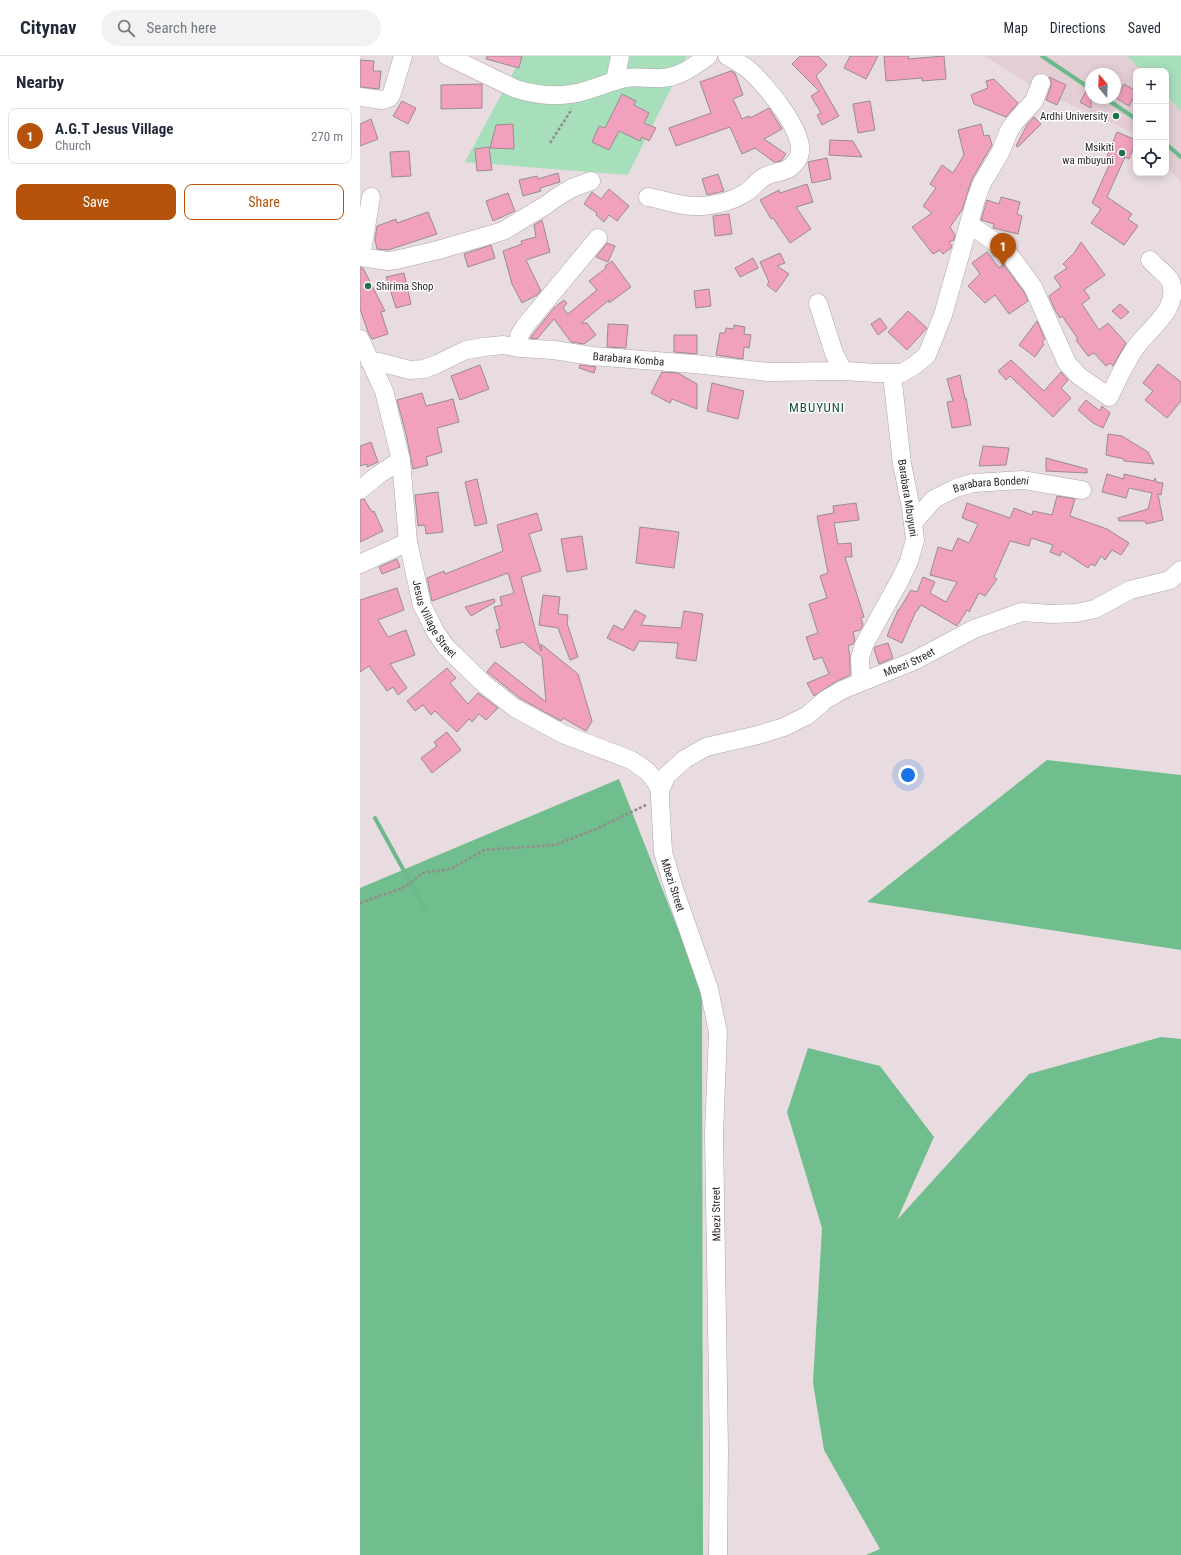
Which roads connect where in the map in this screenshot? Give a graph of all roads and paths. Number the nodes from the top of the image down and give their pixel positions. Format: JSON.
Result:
{"nodes":[{"id":1,"x":403,"y":56,"type":"edge"},
{"id":2,"x":447,"y":56,"type":"edge"},
{"id":3,"x":620,"y":56,"type":"edge"},
{"id":4,"x":708,"y":56,"type":"edge"},
{"id":5,"x":727,"y":56,"type":"edge"},
{"id":6,"x":615,"y":81,"type":"junction"},
{"id":7,"x":1041,"y":83,"type":"dead end"},
{"id":8,"x":360,"y":97,"type":"edge"},
{"id":9,"x":576,"y":105,"type":"dead end"},
{"id":10,"x":550,"y":143,"type":"dead end"},
{"id":11,"x":591,"y":182,"type":"dead end"},
{"id":12,"x":371,"y":197,"type":"dead end"},
{"id":13,"x":648,"y":197,"type":"dead end"},
{"id":14,"x":969,"y":224,"type":"junction"},
{"id":15,"x":598,"y":238,"type":"dead end"},
{"id":16,"x":361,"y":257,"type":"edge"},
{"id":17,"x":1150,"y":260,"type":"dead end"},
{"id":18,"x":818,"y":303,"type":"dead end"},
{"id":19,"x":360,"y":339,"type":"edge"},
{"id":20,"x":520,"y":348,"type":"junction"},
{"id":21,"x":370,"y":362,"type":"junction"},
{"id":22,"x":843,"y":371,"type":"junction"},
{"id":23,"x":892,"y":374,"type":"junction"},
{"id":24,"x":400,"y":460,"type":"junction"},
{"id":25,"x":360,"y":490,"type":"edge"},
{"id":26,"x":1082,"y":490,"type":"dead end"},
{"id":27,"x":913,"y":523,"type":"junction"},
{"id":28,"x":408,"y":542,"type":"junction"},
{"id":29,"x":360,"y":564,"type":"edge"},
{"id":30,"x":1181,"y":570,"type":"edge"},
{"id":31,"x":862,"y":681,"type":"junction"},
{"id":32,"x":660,"y":794,"type":"junction"},
{"id":33,"x":360,"y":903,"type":"edge"},
{"id":34,"x":718,"y":1555,"type":"edge"}],
"edges":[{"from":1,"to":8,"type":"street"},
{"from":2,"to":6,"type":"street"},
{"from":3,"to":6,"type":"street"},
{"from":4,"to":6,"type":"street"},
{"from":5,"to":13,"type":"street"},
{"from":7,"to":14,"type":"street"},
{"from":9,"to":10,"type":"path"},
{"from":11,"to":16,"type":"street"},
{"from":12,"to":16,"type":"street"},
{"from":14,"to":17,"type":"street"},
{"from":14,"to":23,"type":"street"},
{"from":15,"to":20,"type":"street"},
{"from":18,"to":22,"type":"street"},
{"from":19,"to":21,"type":"street","name":"Jesus Village Street"},
{"from":20,"to":21,"type":"street","name":"Barabara Komba"},
{"from":20,"to":22,"type":"street","name":"Barabara Komba"},
{"from":21,"to":24,"type":"street","name":"Jesus Village Street"},
{"from":22,"to":23,"type":"street","name":"Barabara Komba"},
{"from":23,"to":27,"type":"street","name":"Barabara Mbuyuni"},
{"from":24,"to":25,"type":"street"},
{"from":24,"to":28,"type":"street","name":"Jesus Village Street"},
{"from":26,"to":27,"type":"street","name":"Barabara Bondeni"},
{"from":27,"to":31,"type":"street","name":"Barabara Mbuyuni"},
{"from":28,"to":29,"type":"street"},
{"from":28,"to":32,"type":"street","name":"Jesus Village Street"},
{"from":30,"to":31,"type":"street","name":"Mbezi Street"},
{"from":31,"to":32,"type":"street","name":"Mbezi Street"},
{"from":32,"to":33,"type":"path"},
{"from":32,"to":34,"type":"street","name":"Mbezi Street"}]}
